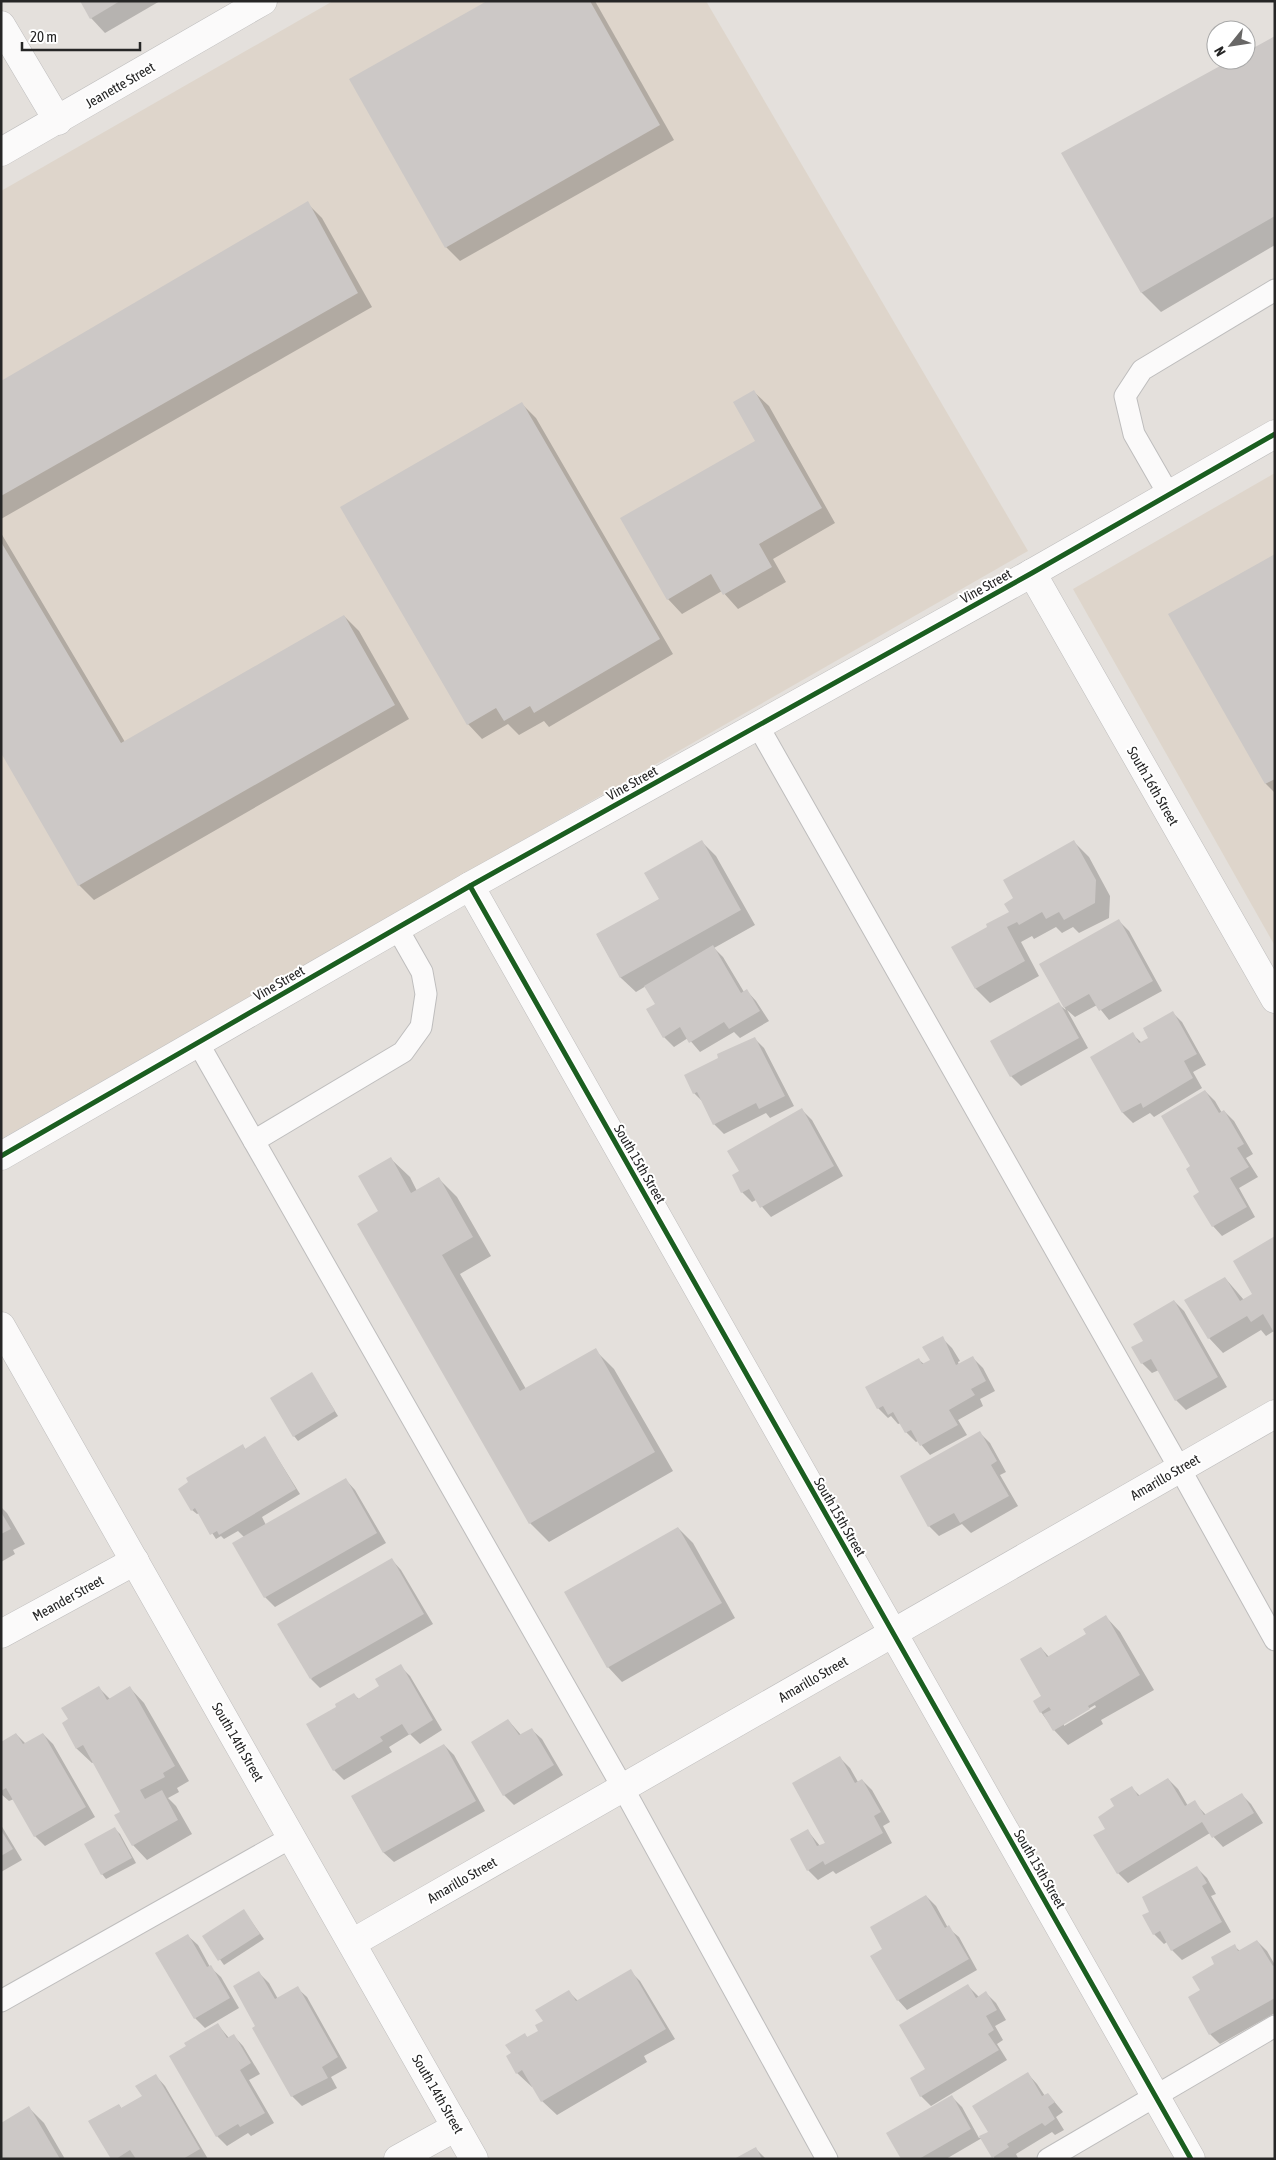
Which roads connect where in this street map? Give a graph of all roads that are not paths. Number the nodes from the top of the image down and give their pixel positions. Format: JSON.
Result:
{"nodes":[{"id":1,"x":263,"y":1,"type":"edge"},
{"id":2,"x":1,"y":25,"type":"edge"},
{"id":3,"x":58,"y":121,"type":"junction"},
{"id":4,"x":1,"y":152,"type":"edge"},
{"id":5,"x":1275,"y":290,"type":"edge"},
{"id":6,"x":1275,"y":434,"type":"edge"},
{"id":7,"x":1169,"y":495,"type":"junction"},
{"id":8,"x":1032,"y":573,"type":"junction"},
{"id":9,"x":758,"y":726,"type":"junction"},
{"id":10,"x":470,"y":886,"type":"junction"},
{"id":11,"x":397,"y":928,"type":"junction"},
{"id":12,"x":1275,"y":999,"type":"edge"},
{"id":13,"x":198,"y":1043,"type":"junction"},
{"id":14,"x":254,"y":1141,"type":"junction"},
{"id":15,"x":1,"y":1156,"type":"edge"},
{"id":16,"x":1,"y":1326,"type":"edge"},
{"id":17,"x":1275,"y":1414,"type":"edge"},
{"id":18,"x":1180,"y":1468,"type":"junction"},
{"id":19,"x":135,"y":1561,"type":"junction"},
{"id":20,"x":893,"y":1633,"type":"junction"},
{"id":21,"x":1,"y":1634,"type":"edge"},
{"id":22,"x":1275,"y":1640,"type":"edge"},
{"id":23,"x":623,"y":1788,"type":"junction"},
{"id":24,"x":292,"y":1837,"type":"junction"},
{"id":25,"x":352,"y":1943,"type":"junction"},
{"id":26,"x":1,"y":2001,"type":"edge"},
{"id":27,"x":1275,"y":2026,"type":"edge"},
{"id":28,"x":1155,"y":2096,"type":"junction"},
{"id":29,"x":456,"y":2127,"type":"junction"},
{"id":30,"x":398,"y":2159,"type":"edge"},
{"id":31,"x":474,"y":2159,"type":"edge"},
{"id":32,"x":827,"y":2159,"type":"edge"},
{"id":33,"x":1048,"y":2159,"type":"edge"},
{"id":34,"x":1191,"y":2159,"type":"edge"}],
"edges":[{"from":1,"to":3,"type":"street","name":"Jeanette Street"},
{"from":2,"to":3,"type":"street"},
{"from":3,"to":4,"type":"street","name":"Jeanette Street"},
{"from":5,"to":7,"type":"lane"},
{"from":6,"to":7,"type":"street","name":"Vine Street"},
{"from":7,"to":8,"type":"street","name":"Vine Street"},
{"from":8,"to":9,"type":"street","name":"Vine Street"},
{"from":8,"to":12,"type":"street","name":"South 16th Street"},
{"from":9,"to":10,"type":"street","name":"Vine Street"},
{"from":9,"to":18,"type":"lane"},
{"from":10,"to":11,"type":"street","name":"Vine Street"},
{"from":10,"to":20,"type":"street","name":"South 15th Street"},
{"from":11,"to":13,"type":"street","name":"Vine Street"},
{"from":11,"to":14,"type":"lane"},
{"from":13,"to":14,"type":"lane"},
{"from":13,"to":15,"type":"street","name":"Vine Street"},
{"from":14,"to":23,"type":"lane"},
{"from":16,"to":19,"type":"street","name":"South 14th Street"},
{"from":17,"to":18,"type":"street","name":"Amarillo Street"},
{"from":18,"to":20,"type":"street","name":"Amarillo Street"},
{"from":18,"to":22,"type":"lane"},
{"from":19,"to":21,"type":"street","name":"Meander Street"},
{"from":19,"to":24,"type":"street","name":"South 14th Street"},
{"from":20,"to":23,"type":"street","name":"Amarillo Street"},
{"from":20,"to":28,"type":"street","name":"South 15th Street"},
{"from":23,"to":25,"type":"street","name":"Amarillo Street"},
{"from":23,"to":32,"type":"lane"},
{"from":24,"to":25,"type":"street","name":"South 14th Street"},
{"from":24,"to":26,"type":"lane"},
{"from":25,"to":29,"type":"street","name":"South 14th Street"},
{"from":27,"to":28,"type":"lane"},
{"from":28,"to":33,"type":"lane"},
{"from":28,"to":34,"type":"street","name":"South 15th Street"},
{"from":29,"to":30,"type":"street"},
{"from":29,"to":31,"type":"street","name":"South 14th Street"}]}
